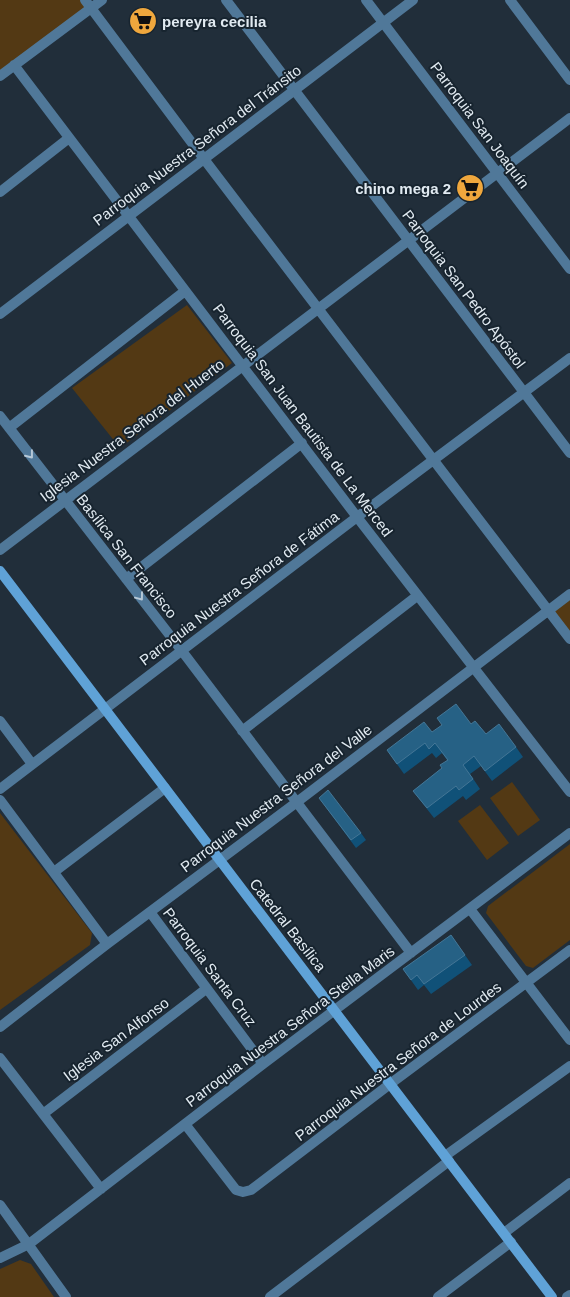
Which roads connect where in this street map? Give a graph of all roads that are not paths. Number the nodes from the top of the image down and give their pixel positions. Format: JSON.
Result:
{"nodes":[{"id":1,"x":102,"y":0,"type":"edge"},
{"id":2,"x":226,"y":0,"type":"edge"},
{"id":3,"x":366,"y":0,"type":"edge"},
{"id":4,"x":413,"y":0,"type":"edge"},
{"id":5,"x":510,"y":0,"type":"edge"},
{"id":6,"x":88,"y":4,"type":"edge"},
{"id":7,"x":383,"y":23,"type":"junction"},
{"id":8,"x":14,"y":65,"type":"junction"},
{"id":9,"x":0,"y":76,"type":"edge"},
{"id":10,"x":570,"y":80,"type":"edge"},
{"id":11,"x":294,"y":90,"type":"junction"},
{"id":12,"x":570,"y":118,"type":"edge"},
{"id":13,"x":69,"y":138,"type":"junction"},
{"id":14,"x":204,"y":159,"type":"junction"},
{"id":15,"x":498,"y":173,"type":"junction"},
{"id":16,"x":0,"y":192,"type":"edge"},
{"id":17,"x":129,"y":216,"type":"junction"},
{"id":18,"x":409,"y":241,"type":"junction"},
{"id":19,"x":570,"y":269,"type":"edge"},
{"id":20,"x":186,"y":291,"type":"junction"},
{"id":21,"x":319,"y":308,"type":"junction"},
{"id":22,"x":0,"y":314,"type":"edge"},
{"id":23,"x":570,"y":358,"type":"edge"},
{"id":24,"x":243,"y":365,"type":"junction"},
{"id":25,"x":524,"y":392,"type":"junction"},
{"id":26,"x":0,"y":416,"type":"edge"},
{"id":27,"x":9,"y":428,"type":"junction"},
{"id":28,"x":302,"y":443,"type":"junction"},
{"id":29,"x":570,"y":453,"type":"edge"},
{"id":30,"x":434,"y":460,"type":"junction"},
{"id":31,"x":65,"y":500,"type":"junction"},
{"id":32,"x":357,"y":517,"type":"junction"},
{"id":33,"x":0,"y":550,"type":"edge"},
{"id":34,"x":0,"y":571,"type":"edge"},
{"id":35,"x":126,"y":579,"type":"junction"},
{"id":36,"x":570,"y":594,"type":"edge"},
{"id":37,"x":417,"y":596,"type":"junction"},
{"id":38,"x":548,"y":610,"type":"junction"},
{"id":39,"x":570,"y":639,"type":"edge"},
{"id":40,"x":182,"y":650,"type":"junction"},
{"id":41,"x":473,"y":668,"type":"junction"},
{"id":42,"x":105,"y":708,"type":"junction"},
{"id":43,"x":0,"y":720,"type":"edge"},
{"id":44,"x":242,"y":730,"type":"junction"},
{"id":45,"x":32,"y":764,"type":"junction"},
{"id":46,"x":567,"y":780,"type":"edge"},
{"id":47,"x":165,"y":788,"type":"junction"},
{"id":48,"x":0,"y":790,"type":"edge"},
{"id":49,"x":570,"y":792,"type":"edge"},
{"id":50,"x":0,"y":800,"type":"edge"},
{"id":51,"x":298,"y":802,"type":"junction"},
{"id":52,"x":570,"y":833,"type":"edge"},
{"id":53,"x":219,"y":859,"type":"junction"},
{"id":54,"x":54,"y":872,"type":"junction"},
{"id":55,"x":470,"y":909,"type":"junction"},
{"id":56,"x":150,"y":912,"type":"junction"},
{"id":57,"x":107,"y":944,"type":"junction"},
{"id":58,"x":570,"y":950,"type":"edge"},
{"id":59,"x":411,"y":953,"type":"junction"},
{"id":60,"x":527,"y":983,"type":"junction"},
{"id":61,"x":206,"y":989,"type":"junction"},
{"id":62,"x":335,"y":1010,"type":"junction"},
{"id":63,"x":0,"y":1027,"type":"edge"},
{"id":64,"x":570,"y":1040,"type":"edge"},
{"id":65,"x":0,"y":1058,"type":"edge"},
{"id":66,"x":263,"y":1064,"type":"junction"},
{"id":67,"x":570,"y":1066,"type":"edge"},
{"id":68,"x":390,"y":1084,"type":"junction"},
{"id":69,"x":43,"y":1114,"type":"junction"},
{"id":70,"x":185,"y":1124,"type":"junction"},
{"id":71,"x":447,"y":1159,"type":"junction"},
{"id":72,"x":570,"y":1183,"type":"edge"},
{"id":73,"x":101,"y":1189,"type":"junction"},
{"id":74,"x":0,"y":1206,"type":"edge"},
{"id":75,"x":504,"y":1233,"type":"junction"},
{"id":76,"x":511,"y":1242,"type":"junction"},
{"id":77,"x":29,"y":1244,"type":"junction"},
{"id":78,"x":0,"y":1258,"type":"edge"},
{"id":79,"x":66,"y":1297,"type":"edge"},
{"id":80,"x":270,"y":1297,"type":"edge"},
{"id":81,"x":438,"y":1297,"type":"edge"},
{"id":82,"x":552,"y":1297,"type":"edge"}],
"edges":[{"from":1,"to":6,"type":"street"},
{"from":2,"to":11,"type":"street","name":"Parroquia San Pedro Apóstol"},
{"from":3,"to":7,"type":"street","name":"Parroquia San Joaquín"},
{"from":4,"to":7,"type":"street","name":"Parroquia Nuestra Señora del Tránsito"},
{"from":5,"to":10,"type":"street"},
{"from":6,"to":8,"type":"street"},
{"from":6,"to":14,"type":"street"},
{"from":7,"to":11,"type":"street","name":"Parroquia Nuestra Señora del Tránsito"},
{"from":7,"to":15,"type":"street","name":"Parroquia San Joaquín"},
{"from":8,"to":9,"type":"street"},
{"from":8,"to":13,"type":"street","name":"Parroquia San Juan Bautista de La Merced"},
{"from":11,"to":14,"type":"street","name":"Parroquia Nuestra Señora del Tránsito"},
{"from":11,"to":18,"type":"street","name":"Parroquia San Pedro Apóstol"},
{"from":12,"to":15,"type":"street","name":"Iglesia Nuestra Señora del Huerto"},
{"from":13,"to":16,"type":"street"},
{"from":13,"to":17,"type":"street","name":"Parroquia San Juan Bautista de La Merced"},
{"from":14,"to":17,"type":"street","name":"Parroquia Nuestra Señora del Tránsito"},
{"from":14,"to":21,"type":"street"},
{"from":15,"to":18,"type":"street","name":"Iglesia Nuestra Señora del Huerto"},
{"from":15,"to":19,"type":"street","name":"Parroquia San Joaquín"},
{"from":17,"to":20,"type":"street","name":"Parroquia San Juan Bautista de La Merced"},
{"from":17,"to":22,"type":"street","name":"Parroquia Nuestra Señora del Tránsito"},
{"from":18,"to":21,"type":"street","name":"Iglesia Nuestra Señora del Huerto"},
{"from":18,"to":25,"type":"street","name":"Parroquia San Pedro Apóstol"},
{"from":20,"to":24,"type":"street","name":"Parroquia San Juan Bautista de La Merced"},
{"from":20,"to":27,"type":"street"},
{"from":21,"to":24,"type":"street","name":"Iglesia Nuestra Señora del Huerto"},
{"from":21,"to":30,"type":"street"},
{"from":23,"to":25,"type":"street","name":"Parroquia Nuestra Señora de Fátima"},
{"from":24,"to":28,"type":"street","name":"Parroquia San Juan Bautista de La Merced"},
{"from":24,"to":31,"type":"street","name":"Iglesia Nuestra Señora del Huerto"},
{"from":25,"to":29,"type":"street","name":"Parroquia San Pedro Apóstol"},
{"from":25,"to":30,"type":"street","name":"Parroquia Nuestra Señora de Fátima"},
{"from":26,"to":27,"type":"street","name":"Basílica San Francisco"},
{"from":27,"to":31,"type":"street","name":"Basílica San Francisco","one_way":true},
{"from":28,"to":32,"type":"street","name":"Parroquia San Juan Bautista de La Merced"},
{"from":28,"to":35,"type":"street"},
{"from":30,"to":32,"type":"street","name":"Parroquia Nuestra Señora de Fátima"},
{"from":30,"to":38,"type":"street"},
{"from":31,"to":33,"type":"street","name":"Iglesia Nuestra Señora del Huerto"},
{"from":31,"to":35,"type":"street","name":"Basílica San Francisco"},
{"from":32,"to":37,"type":"street","name":"Parroquia San Juan Bautista de La Merced"},
{"from":32,"to":40,"type":"street","name":"Parroquia Nuestra Señora de Fátima"},
{"from":34,"to":42,"type":"main road","name":"Catedral Basílica"},
{"from":35,"to":40,"type":"street","name":"Basílica San Francisco","one_way":true},
{"from":36,"to":38,"type":"street","name":"Parroquia Nuestra Señora del Valle"},
{"from":37,"to":41,"type":"street","name":"Parroquia San Juan Bautista de La Merced"},
{"from":37,"to":44,"type":"street"},
{"from":38,"to":39,"type":"street"},
{"from":38,"to":41,"type":"street","name":"Parroquia Nuestra Señora del Valle"},
{"from":40,"to":42,"type":"street","name":"Parroquia Nuestra Señora de Fátima"},
{"from":40,"to":44,"type":"street","name":"Basílica San Francisco"},
{"from":41,"to":46,"type":"street","name":"Parroquia San Juan Bautista de La Merced"},
{"from":41,"to":51,"type":"street","name":"Parroquia Nuestra Señora del Valle"},
{"from":42,"to":45,"type":"street","name":"Parroquia Nuestra Señora de Fátima"},
{"from":42,"to":47,"type":"main road","name":"Catedral Basílica"},
{"from":43,"to":45,"type":"street"},
{"from":44,"to":51,"type":"street","name":"Basílica San Francisco"},
{"from":45,"to":48,"type":"street","name":"Parroquia Nuestra Señora de Fátima"},
{"from":46,"to":49,"type":"street","name":"Parroquia San Juan Bautista de La Merced"},
{"from":47,"to":53,"type":"main road","name":"Catedral Basílica"},
{"from":47,"to":54,"type":"street"},
{"from":50,"to":54,"type":"street"},
{"from":51,"to":53,"type":"street","name":"Parroquia Nuestra Señora del Valle"},
{"from":51,"to":59,"type":"street","name":"Basílica San Francisco"},
{"from":52,"to":55,"type":"street","name":"Parroquia Nuestra Señora Stella Maris"},
{"from":53,"to":56,"type":"street","name":"Parroquia Nuestra Señora del Valle"},
{"from":53,"to":62,"type":"main road","name":"Catedral Basílica"},
{"from":54,"to":57,"type":"street"},
{"from":55,"to":59,"type":"street","name":"Parroquia Nuestra Señora Stella Maris"},
{"from":55,"to":60,"type":"street"},
{"from":56,"to":57,"type":"street","name":"Parroquia Nuestra Señora del Valle"},
{"from":56,"to":61,"type":"street","name":"Parroquia Santa Cruz"},
{"from":57,"to":63,"type":"street","name":"Parroquia Nuestra Señora del Valle"},
{"from":58,"to":60,"type":"street","name":"Parroquia Nuestra Señora de Lourdes"},
{"from":59,"to":62,"type":"street","name":"Parroquia Nuestra Señora Stella Maris"},
{"from":60,"to":64,"type":"street"},
{"from":60,"to":68,"type":"street","name":"Parroquia Nuestra Señora de Lourdes"},
{"from":61,"to":66,"type":"street","name":"Parroquia Santa Cruz"},
{"from":61,"to":69,"type":"street","name":"Iglesia San Alfonso"},
{"from":62,"to":66,"type":"street","name":"Parroquia Nuestra Señora Stella Maris"},
{"from":62,"to":68,"type":"main road","name":"Catedral Basílica"},
{"from":65,"to":69,"type":"street"},
{"from":66,"to":70,"type":"street","name":"Parroquia Nuestra Señora Stella Maris"},
{"from":67,"to":71,"type":"street"},
{"from":68,"to":70,"type":"street","name":"Parroquia Nuestra Señora de Lourdes"},
{"from":68,"to":71,"type":"main road","name":"Catedral Basílica"},
{"from":69,"to":73,"type":"street"},
{"from":70,"to":73,"type":"street","name":"Parroquia Nuestra Señora Stella Maris"},
{"from":71,"to":75,"type":"main road","name":"Catedral Basílica"},
{"from":71,"to":80,"type":"street"},
{"from":72,"to":75,"type":"street"},
{"from":73,"to":77,"type":"street","name":"Parroquia Nuestra Señora Stella Maris"},
{"from":74,"to":77,"type":"street"},
{"from":75,"to":76,"type":"main road","name":"Catedral Basílica"},
{"from":76,"to":81,"type":"street"},
{"from":76,"to":82,"type":"main road","name":"Catedral Basílica"},
{"from":77,"to":78,"type":"street","name":"Parroquia Nuestra Señora Stella Maris"},
{"from":77,"to":79,"type":"street"}]}
